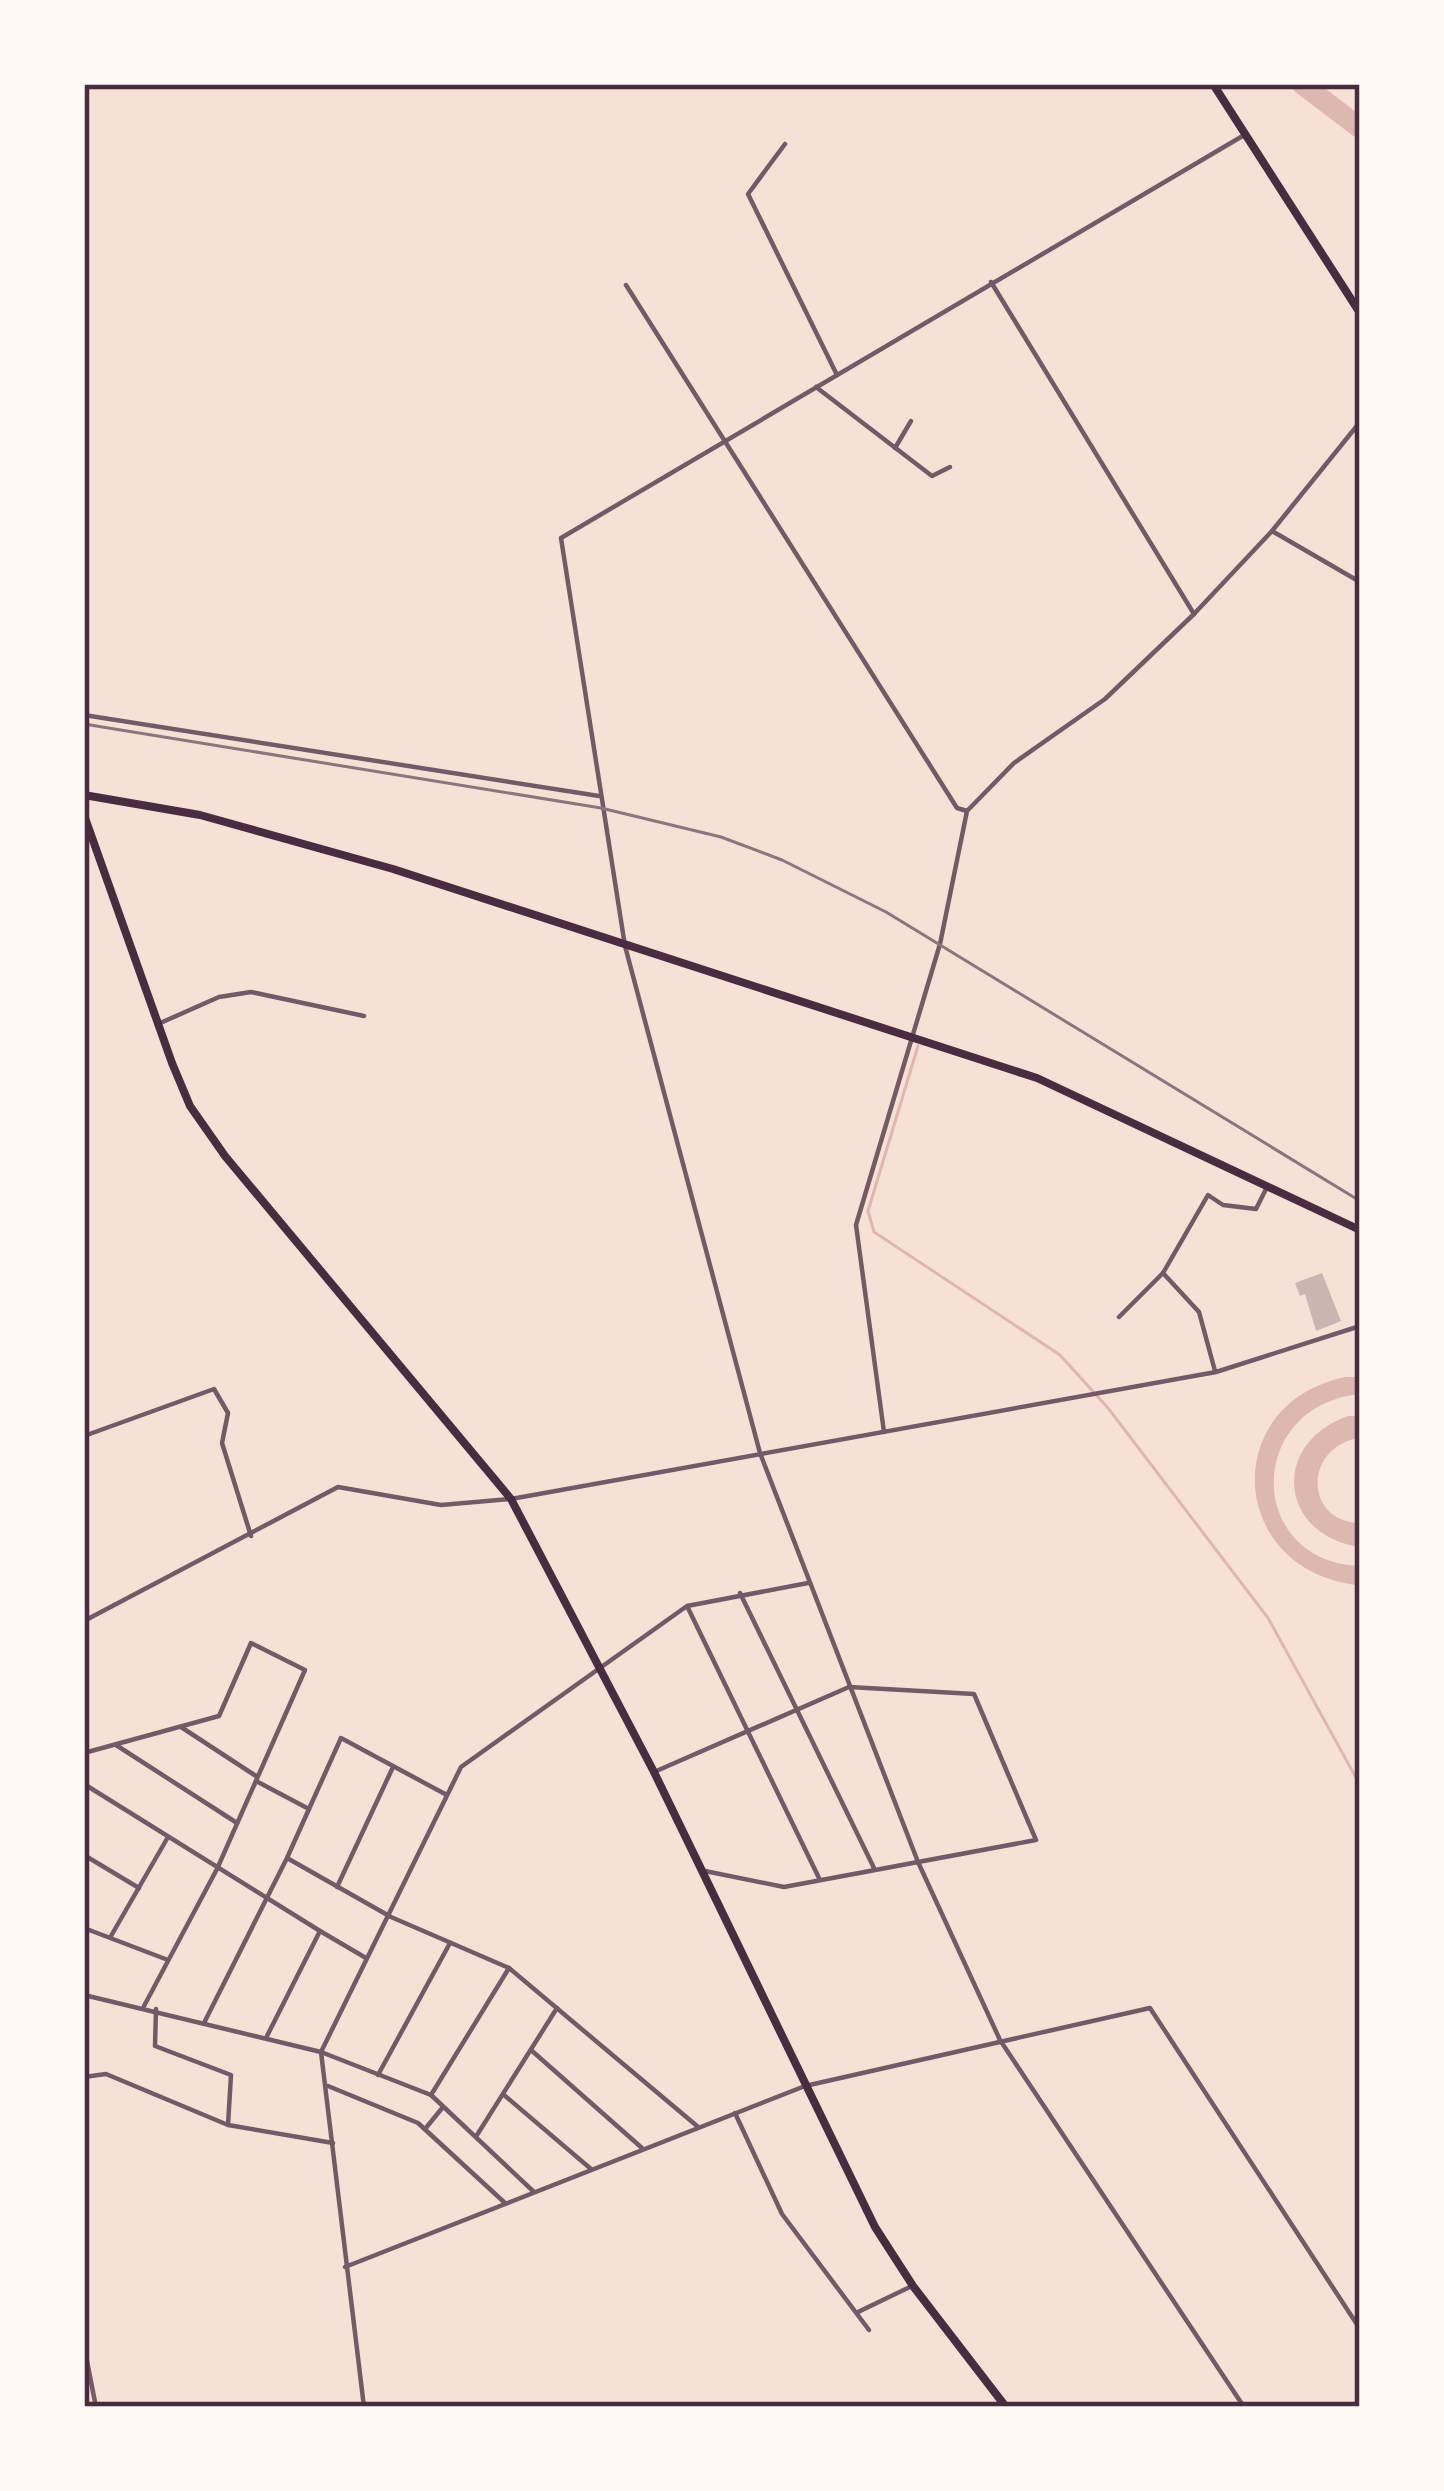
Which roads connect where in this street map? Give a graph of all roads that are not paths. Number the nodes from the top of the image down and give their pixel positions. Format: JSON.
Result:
{"nodes":[{"id":1,"x":1213,"y":84,"type":"edge"},
{"id":2,"x":1246,"y":134,"type":"junction"},
{"id":3,"x":784,"y":144,"type":"dead end"},
{"id":4,"x":991,"y":282,"type":"junction"},
{"id":5,"x":626,"y":285,"type":"dead end"},
{"id":6,"x":1360,"y":313,"type":"edge"},
{"id":7,"x":837,"y":375,"type":"junction"},
{"id":8,"x":816,"y":387,"type":"junction"},
{"id":9,"x":911,"y":421,"type":"dead end"},
{"id":10,"x":1360,"y":422,"type":"edge"},
{"id":11,"x":724,"y":441,"type":"junction"},
{"id":12,"x":895,"y":448,"type":"junction"},
{"id":13,"x":950,"y":467,"type":"dead end"},
{"id":14,"x":1272,"y":531,"type":"junction"},
{"id":15,"x":1360,"y":582,"type":"edge"},
{"id":16,"x":1194,"y":614,"type":"junction"},
{"id":17,"x":84,"y":715,"type":"edge"},
{"id":18,"x":84,"y":796,"type":"edge"},
{"id":19,"x":599,"y":796,"type":"junction"},
{"id":20,"x":967,"y":811,"type":"junction"},
{"id":21,"x":84,"y":815,"type":"edge"},
{"id":22,"x":625,"y":946,"type":"junction"},
{"id":23,"x":364,"y":1016,"type":"dead end"},
{"id":24,"x":158,"y":1024,"type":"junction"},
{"id":25,"x":914,"y":1037,"type":"junction"},
{"id":26,"x":1268,"y":1184,"type":"junction"},
{"id":27,"x":1360,"y":1230,"type":"edge"},
{"id":28,"x":1162,"y":1273,"type":"junction"},
{"id":29,"x":1119,"y":1317,"type":"dead end"},
{"id":30,"x":1360,"y":1326,"type":"edge"},
{"id":31,"x":1216,"y":1372,"type":"junction"},
{"id":32,"x":884,"y":1432,"type":"junction"},
{"id":33,"x":84,"y":1436,"type":"edge"},
{"id":34,"x":760,"y":1453,"type":"junction"},
{"id":35,"x":511,"y":1499,"type":"junction"},
{"id":36,"x":251,"y":1536,"type":"junction"},
{"id":37,"x":808,"y":1583,"type":"junction"},
{"id":38,"x":740,"y":1592,"type":"junction"},
{"id":39,"x":687,"y":1606,"type":"junction"},
{"id":40,"x":85,"y":1618,"type":"edge"},
{"id":41,"x":600,"y":1667,"type":"junction"},
{"id":42,"x":849,"y":1688,"type":"junction"},
{"id":43,"x":801,"y":1711,"type":"junction"},
{"id":44,"x":181,"y":1727,"type":"junction"},
{"id":45,"x":749,"y":1733,"type":"junction"},
{"id":46,"x":116,"y":1745,"type":"junction"},
{"id":47,"x":84,"y":1753,"type":"edge"},
{"id":48,"x":393,"y":1766,"type":"junction"},
{"id":49,"x":654,"y":1772,"type":"junction"},
{"id":50,"x":257,"y":1779,"type":"junction"},
{"id":51,"x":85,"y":1788,"type":"edge"},
{"id":52,"x":445,"y":1794,"type":"junction"},
{"id":53,"x":309,"y":1810,"type":"junction"},
{"id":54,"x":237,"y":1823,"type":"junction"},
{"id":55,"x":167,"y":1837,"type":"junction"},
{"id":56,"x":84,"y":1856,"type":"edge"},
{"id":57,"x":287,"y":1858,"type":"junction"},
{"id":58,"x":918,"y":1862,"type":"junction"},
{"id":59,"x":218,"y":1869,"type":"junction"},
{"id":60,"x":875,"y":1869,"type":"junction"},
{"id":61,"x":700,"y":1870,"type":"junction"},
{"id":62,"x":819,"y":1878,"type":"junction"},
{"id":63,"x":338,"y":1887,"type":"junction"},
{"id":64,"x":139,"y":1888,"type":"junction"},
{"id":65,"x":266,"y":1898,"type":"junction"},
{"id":66,"x":391,"y":1917,"type":"junction"},
{"id":67,"x":84,"y":1928,"type":"edge"},
{"id":68,"x":320,"y":1931,"type":"junction"},
{"id":69,"x":111,"y":1936,"type":"junction"},
{"id":70,"x":450,"y":1943,"type":"junction"},
{"id":71,"x":366,"y":1958,"type":"junction"},
{"id":72,"x":167,"y":1960,"type":"junction"},
{"id":73,"x":509,"y":1968,"type":"junction"},
{"id":74,"x":84,"y":1995,"type":"edge"},
{"id":75,"x":144,"y":2006,"type":"junction"},
{"id":76,"x":557,"y":2008,"type":"junction"},
{"id":77,"x":156,"y":2009,"type":"junction"},
{"id":78,"x":205,"y":2021,"type":"junction"},
{"id":79,"x":266,"y":2037,"type":"junction"},
{"id":80,"x":1000,"y":2039,"type":"junction"},
{"id":81,"x":531,"y":2050,"type":"junction"},
{"id":82,"x":321,"y":2052,"type":"junction"},
{"id":83,"x":378,"y":2074,"type":"junction"},
{"id":84,"x":84,"y":2077,"type":"edge"},
{"id":85,"x":325,"y":2085,"type":"junction"},
{"id":86,"x":805,"y":2086,"type":"junction"},
{"id":87,"x":504,"y":2095,"type":"junction"},
{"id":88,"x":431,"y":2096,"type":"junction"},
{"id":89,"x":443,"y":2107,"type":"junction"},
{"id":90,"x":735,"y":2113,"type":"junction"},
{"id":91,"x":228,"y":2125,"type":"junction"},
{"id":92,"x":697,"y":2126,"type":"junction"},
{"id":93,"x":425,"y":2129,"type":"junction"},
{"id":94,"x":475,"y":2137,"type":"junction"},
{"id":95,"x":333,"y":2144,"type":"junction"},
{"id":96,"x":642,"y":2148,"type":"junction"},
{"id":97,"x":591,"y":2169,"type":"junction"},
{"id":98,"x":534,"y":2192,"type":"junction"},
{"id":99,"x":506,"y":2204,"type":"junction"},
{"id":100,"x":345,"y":2267,"type":"junction"},
{"id":101,"x":913,"y":2286,"type":"junction"},
{"id":102,"x":858,"y":2312,"type":"junction"},
{"id":103,"x":1360,"y":2329,"type":"edge"},
{"id":104,"x":869,"y":2330,"type":"dead end"},
{"id":105,"x":84,"y":2346,"type":"edge"},
{"id":106,"x":96,"y":2407,"type":"edge"},
{"id":107,"x":364,"y":2407,"type":"edge"},
{"id":108,"x":1006,"y":2407,"type":"edge"},
{"id":109,"x":1244,"y":2407,"type":"edge"}],
"edges":[{"from":1,"to":2,"type":"main road"},
{"from":2,"to":4,"type":"street"},
{"from":2,"to":6,"type":"main road"},
{"from":3,"to":7,"type":"street"},
{"from":4,"to":7,"type":"street"},
{"from":4,"to":16,"type":"street"},
{"from":5,"to":11,"type":"street"},
{"from":7,"to":8,"type":"street"},
{"from":8,"to":11,"type":"street"},
{"from":8,"to":12,"type":"street"},
{"from":9,"to":12,"type":"street"},
{"from":10,"to":14,"type":"street"},
{"from":11,"to":19,"type":"street"},
{"from":11,"to":20,"type":"street"},
{"from":12,"to":13,"type":"street"},
{"from":14,"to":15,"type":"street"},
{"from":14,"to":16,"type":"street"},
{"from":16,"to":20,"type":"street"},
{"from":17,"to":19,"type":"street"},
{"from":18,"to":22,"type":"main road"},
{"from":19,"to":22,"type":"street"},
{"from":20,"to":25,"type":"street"},
{"from":21,"to":24,"type":"main road"},
{"from":22,"to":25,"type":"main road"},
{"from":22,"to":34,"type":"street"},
{"from":23,"to":24,"type":"street"},
{"from":24,"to":35,"type":"main road"},
{"from":25,"to":26,"type":"main road"},
{"from":25,"to":32,"type":"street"},
{"from":26,"to":27,"type":"main road"},
{"from":26,"to":28,"type":"street"},
{"from":28,"to":29,"type":"street"},
{"from":28,"to":31,"type":"street"},
{"from":30,"to":31,"type":"street"},
{"from":31,"to":32,"type":"street"},
{"from":32,"to":34,"type":"street"},
{"from":33,"to":36,"type":"street"},
{"from":34,"to":35,"type":"street"},
{"from":34,"to":37,"type":"street"},
{"from":35,"to":36,"type":"street"},
{"from":35,"to":41,"type":"main road"},
{"from":36,"to":40,"type":"street"},
{"from":37,"to":38,"type":"street"},
{"from":37,"to":42,"type":"street"},
{"from":38,"to":39,"type":"street"},
{"from":38,"to":43,"type":"street"},
{"from":39,"to":41,"type":"street"},
{"from":39,"to":45,"type":"street"},
{"from":41,"to":49,"type":"main road"},
{"from":41,"to":52,"type":"street"},
{"from":42,"to":43,"type":"street"},
{"from":42,"to":58,"type":"street"},
{"from":42,"to":58,"type":"street"},
{"from":43,"to":45,"type":"street"},
{"from":43,"to":60,"type":"street"},
{"from":44,"to":46,"type":"street"},
{"from":44,"to":50,"type":"street"},
{"from":44,"to":50,"type":"street"},
{"from":45,"to":49,"type":"street"},
{"from":45,"to":62,"type":"street"},
{"from":46,"to":47,"type":"street"},
{"from":46,"to":54,"type":"street"},
{"from":48,"to":52,"type":"street"},
{"from":48,"to":53,"type":"street"},
{"from":48,"to":63,"type":"street"},
{"from":49,"to":61,"type":"main road"},
{"from":50,"to":53,"type":"street"},
{"from":50,"to":54,"type":"street"},
{"from":51,"to":55,"type":"street"},
{"from":52,"to":66,"type":"street"},
{"from":53,"to":57,"type":"street"},
{"from":54,"to":59,"type":"street"},
{"from":55,"to":59,"type":"street"},
{"from":55,"to":64,"type":"street"},
{"from":56,"to":64,"type":"street"},
{"from":57,"to":63,"type":"street"},
{"from":57,"to":65,"type":"street"},
{"from":58,"to":60,"type":"street"},
{"from":58,"to":80,"type":"street"},
{"from":59,"to":65,"type":"street"},
{"from":59,"to":72,"type":"street"},
{"from":60,"to":62,"type":"street"},
{"from":61,"to":62,"type":"street"},
{"from":61,"to":86,"type":"main road"},
{"from":63,"to":66,"type":"street"},
{"from":64,"to":69,"type":"street"},
{"from":65,"to":68,"type":"street"},
{"from":65,"to":78,"type":"street"},
{"from":66,"to":70,"type":"street"},
{"from":66,"to":71,"type":"street"},
{"from":67,"to":69,"type":"street"},
{"from":68,"to":71,"type":"street"},
{"from":68,"to":79,"type":"street"},
{"from":69,"to":72,"type":"street"},
{"from":70,"to":73,"type":"street"},
{"from":70,"to":83,"type":"street"},
{"from":71,"to":82,"type":"street"},
{"from":72,"to":75,"type":"street"},
{"from":73,"to":76,"type":"street"},
{"from":73,"to":88,"type":"street"},
{"from":74,"to":75,"type":"street"},
{"from":75,"to":77,"type":"street"},
{"from":76,"to":81,"type":"street"},
{"from":76,"to":92,"type":"street"},
{"from":77,"to":78,"type":"street"},
{"from":77,"to":91,"type":"street"},
{"from":78,"to":79,"type":"street"},
{"from":79,"to":82,"type":"street"},
{"from":80,"to":86,"type":"street"},
{"from":80,"to":103,"type":"street"},
{"from":80,"to":109,"type":"street"},
{"from":81,"to":87,"type":"street"},
{"from":81,"to":96,"type":"street"},
{"from":82,"to":83,"type":"street"},
{"from":82,"to":85,"type":"street"},
{"from":83,"to":88,"type":"street"},
{"from":84,"to":91,"type":"street"},
{"from":85,"to":93,"type":"street"},
{"from":85,"to":95,"type":"street"},
{"from":86,"to":90,"type":"street"},
{"from":86,"to":101,"type":"main road"},
{"from":87,"to":94,"type":"street"},
{"from":87,"to":97,"type":"street"},
{"from":88,"to":89,"type":"street"},
{"from":89,"to":93,"type":"street"},
{"from":89,"to":94,"type":"street"},
{"from":90,"to":92,"type":"street"},
{"from":90,"to":102,"type":"street"},
{"from":91,"to":95,"type":"street"},
{"from":92,"to":96,"type":"street"},
{"from":93,"to":99,"type":"street"},
{"from":94,"to":98,"type":"street"},
{"from":95,"to":100,"type":"street"},
{"from":96,"to":97,"type":"street"},
{"from":97,"to":98,"type":"street"},
{"from":98,"to":99,"type":"street"},
{"from":99,"to":100,"type":"street"},
{"from":100,"to":107,"type":"street"},
{"from":101,"to":102,"type":"street"},
{"from":101,"to":108,"type":"main road"},
{"from":102,"to":104,"type":"street"},
{"from":105,"to":106,"type":"street"}]}
